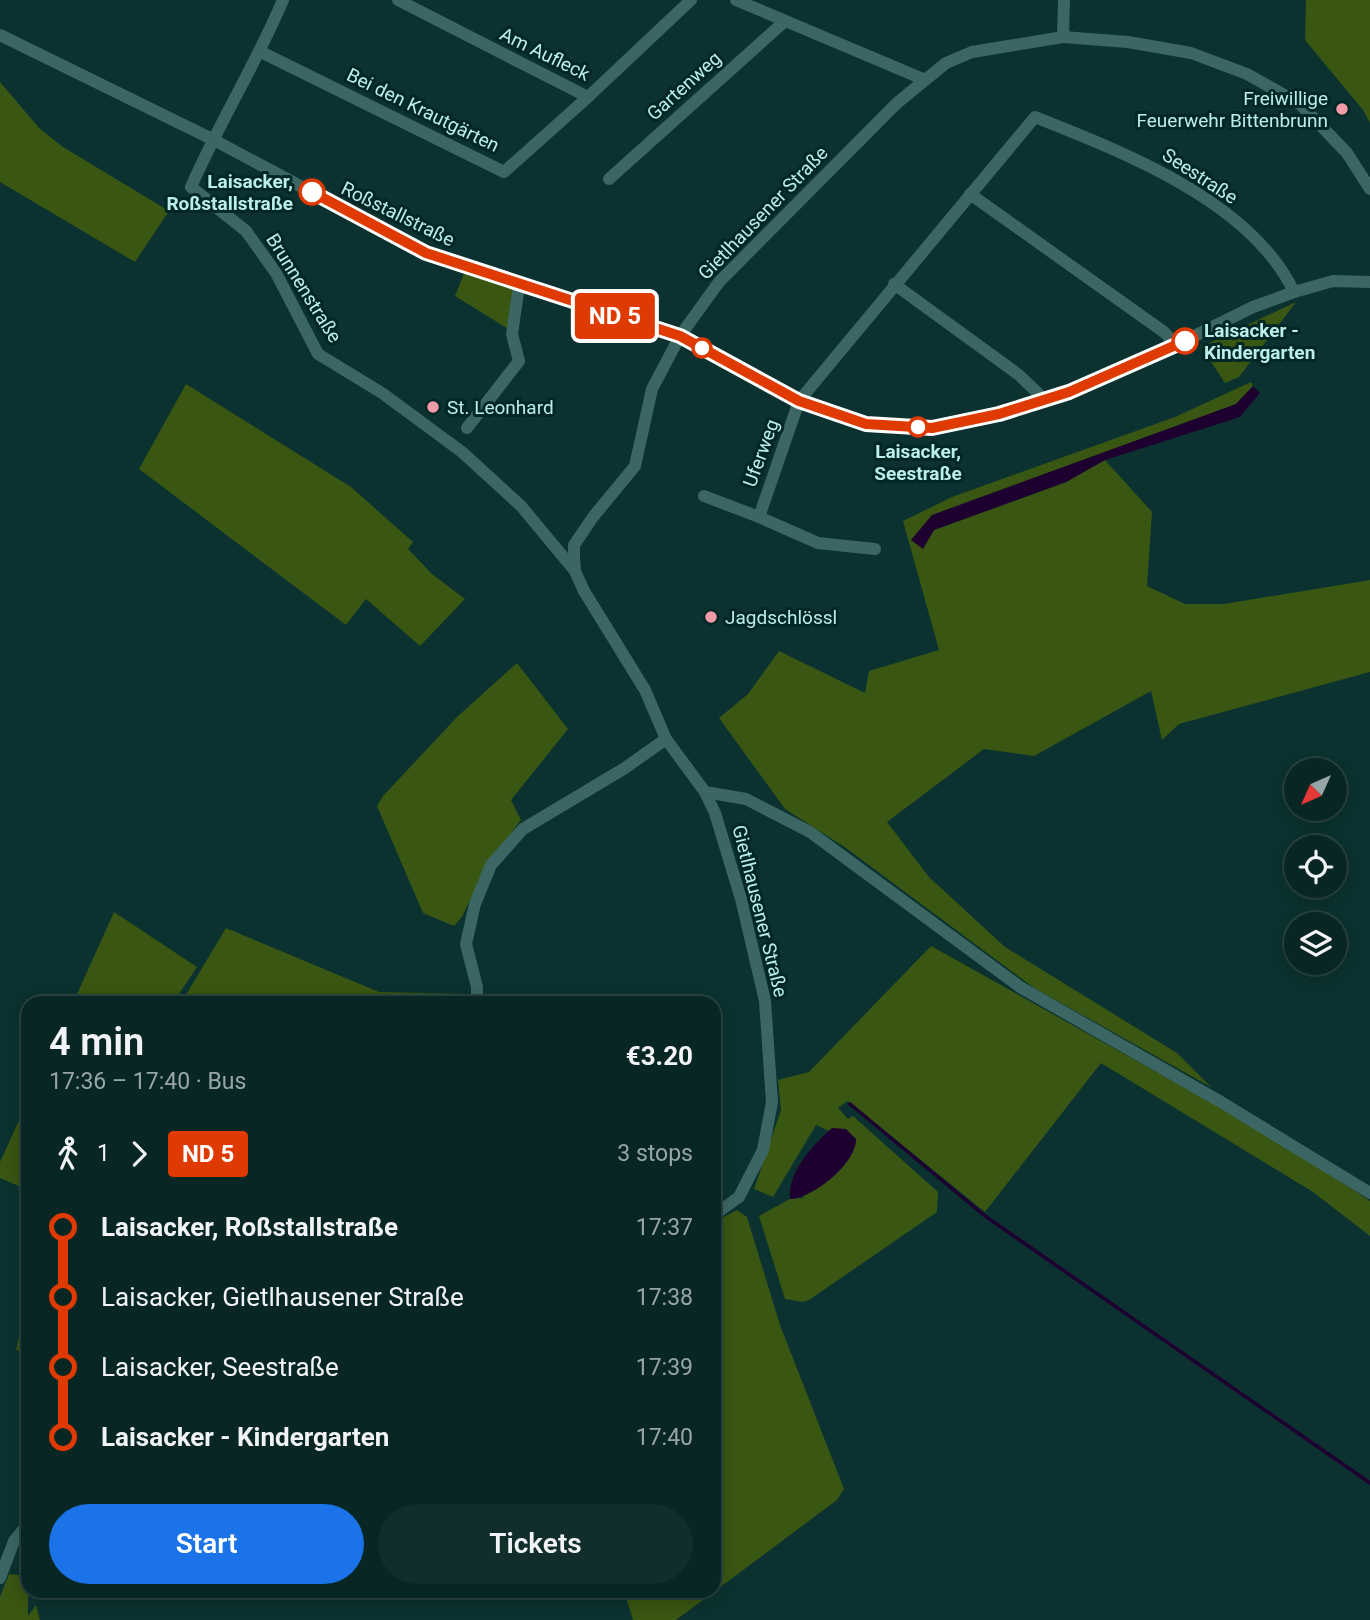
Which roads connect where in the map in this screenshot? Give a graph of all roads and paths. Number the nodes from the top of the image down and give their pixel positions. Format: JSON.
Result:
{"nodes":[{"id":1,"x":283,"y":0,"type":"edge"},
{"id":2,"x":398,"y":0,"type":"edge"},
{"id":3,"x":691,"y":0,"type":"edge"},
{"id":4,"x":736,"y":0,"type":"edge"},
{"id":5,"x":1064,"y":0,"type":"edge"},
{"id":6,"x":785,"y":21,"type":"junction"},
{"id":7,"x":0,"y":35,"type":"edge"},
{"id":8,"x":1063,"y":37,"type":"junction"},
{"id":9,"x":261,"y":51,"type":"junction"},
{"id":10,"x":923,"y":79,"type":"junction"},
{"id":11,"x":588,"y":97,"type":"junction"},
{"id":12,"x":212,"y":139,"type":"junction"},
{"id":13,"x":609,"y":179,"type":"dead end"},
{"id":14,"x":1370,"y":189,"type":"edge"},
{"id":15,"x":970,"y":194,"type":"junction"},
{"id":16,"x":1370,"y":282,"type":"edge"},
{"id":17,"x":894,"y":284,"type":"junction"},
{"id":18,"x":519,"y":286,"type":"junction"},
{"id":19,"x":1294,"y":292,"type":"junction"},
{"id":20,"x":680,"y":336,"type":"junction"},
{"id":21,"x":1176,"y":345,"type":"junction"},
{"id":22,"x":1043,"y":398,"type":"junction"},
{"id":23,"x":799,"y":401,"type":"junction"},
{"id":24,"x":467,"y":428,"type":"dead end"},
{"id":25,"x":704,"y":496,"type":"dead end"},
{"id":26,"x":759,"y":517,"type":"junction"},
{"id":27,"x":875,"y":549,"type":"dead end"},
{"id":28,"x":575,"y":571,"type":"junction"},
{"id":29,"x":666,"y":738,"type":"junction"},
{"id":30,"x":705,"y":792,"type":"junction"},
{"id":31,"x":477,"y":996,"type":"edge"},
{"id":32,"x":1370,"y":1193,"type":"edge"},
{"id":33,"x":721,"y":1210,"type":"edge"},
{"id":34,"x":21,"y":1532,"type":"edge"},
{"id":35,"x":0,"y":1578,"type":"edge"}],
"edges":[{"from":1,"to":9,"type":"street"},
{"from":2,"to":11,"type":"street","name":"Am Aufleck"},
{"from":3,"to":11,"type":"street","name":"Am Aufleck"},
{"from":4,"to":6,"type":"street"},
{"from":5,"to":8,"type":"street"},
{"from":6,"to":10,"type":"street"},
{"from":6,"to":13,"type":"street","name":"Gartenweg"},
{"from":7,"to":12,"type":"street","name":"Roßstallstraße"},
{"from":8,"to":10,"type":"street","name":"Gietlhausener Straße"},
{"from":8,"to":14,"type":"street","name":"Gietlhausener Straße"},
{"from":9,"to":11,"type":"street","name":"Bei den Krautgärten"},
{"from":9,"to":12,"type":"street"},
{"from":10,"to":20,"type":"street","name":"Gietlhausener Straße"},
{"from":12,"to":18,"type":"street","name":"Roßstallstraße"},
{"from":12,"to":28,"type":"street","name":"Brunnenstraße"},
{"from":15,"to":17,"type":"street","name":"Seestraße"},
{"from":15,"to":19,"type":"street","name":"Seestraße"},
{"from":15,"to":21,"type":"street"},
{"from":16,"to":19,"type":"street"},
{"from":17,"to":22,"type":"street"},
{"from":17,"to":23,"type":"street","name":"Seestraße"},
{"from":18,"to":20,"type":"street","name":"Roßstallstraße"},
{"from":18,"to":24,"type":"street"},
{"from":19,"to":21,"type":"street"},
{"from":20,"to":23,"type":"street"},
{"from":20,"to":28,"type":"street","name":"Gietlhausener Straße"},
{"from":21,"to":22,"type":"street"},
{"from":22,"to":23,"type":"street"},
{"from":23,"to":26,"type":"street","name":"Uferweg"},
{"from":25,"to":26,"type":"street","name":"Uferweg"},
{"from":26,"to":27,"type":"street","name":"Uferweg"},
{"from":28,"to":29,"type":"street","name":"Gietlhausener Straße"},
{"from":29,"to":30,"type":"street","name":"Gietlhausener Straße"},
{"from":29,"to":31,"type":"street"},
{"from":30,"to":32,"type":"street"},
{"from":30,"to":33,"type":"street","name":"Gietlhausener Straße"},
{"from":34,"to":35,"type":"street"}]}
